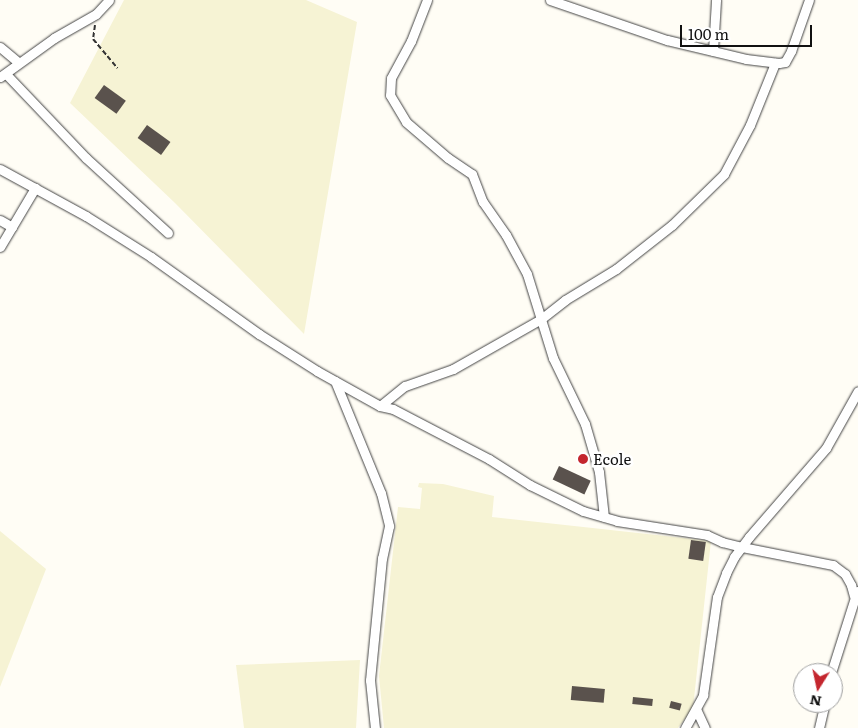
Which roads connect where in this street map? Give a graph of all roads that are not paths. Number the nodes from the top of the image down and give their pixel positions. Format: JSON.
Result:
{"nodes":[{"id":1,"x":109,"y":0,"type":"edge"},
{"id":2,"x":427,"y":0,"type":"edge"},
{"id":3,"x":550,"y":0,"type":"edge"},
{"id":4,"x":716,"y":0,"type":"edge"},
{"id":5,"x":809,"y":0,"type":"edge"},
{"id":6,"x":0,"y":47,"type":"edge"},
{"id":7,"x":713,"y":51,"type":"junction"},
{"id":8,"x":18,"y":62,"type":"junction"},
{"id":9,"x":776,"y":63,"type":"junction"},
{"id":10,"x":3,"y":75,"type":"edge"},
{"id":11,"x":0,"y":169,"type":"edge"},
{"id":12,"x":35,"y":188,"type":"junction"},
{"id":13,"x":0,"y":220,"type":"edge"},
{"id":14,"x":12,"y":227,"type":"junction"},
{"id":15,"x":168,"y":233,"type":"dead end"},
{"id":16,"x":0,"y":247,"type":"edge"},
{"id":17,"x":541,"y":320,"type":"junction"},
{"id":18,"x":335,"y":381,"type":"junction"},
{"id":19,"x":858,"y":392,"type":"edge"},
{"id":20,"x":380,"y":406,"type":"junction"},
{"id":21,"x":604,"y":517,"type":"junction"},
{"id":22,"x":742,"y":547,"type":"junction"},
{"id":23,"x":856,"y":592,"type":"edge"},
{"id":24,"x":834,"y":663,"type":"edge"},
{"id":25,"x":696,"y":709,"type":"junction"},
{"id":26,"x":823,"y":713,"type":"edge"},
{"id":27,"x":375,"y":728,"type":"edge"},
{"id":28,"x":685,"y":728,"type":"edge"},
{"id":29,"x":705,"y":728,"type":"edge"},
{"id":30,"x":819,"y":728,"type":"edge"}],
"edges":[{"from":1,"to":8,"type":"street"},
{"from":2,"to":17,"type":"street"},
{"from":3,"to":7,"type":"street"},
{"from":4,"to":7,"type":"street"},
{"from":5,"to":9,"type":"street"},
{"from":6,"to":8,"type":"street"},
{"from":7,"to":9,"type":"street"},
{"from":8,"to":10,"type":"street"},
{"from":9,"to":17,"type":"street"},
{"from":10,"to":15,"type":"street"},
{"from":11,"to":12,"type":"street"},
{"from":12,"to":14,"type":"street"},
{"from":12,"to":18,"type":"street"},
{"from":13,"to":14,"type":"street"},
{"from":14,"to":16,"type":"street"},
{"from":17,"to":20,"type":"street"},
{"from":17,"to":21,"type":"street"},
{"from":18,"to":20,"type":"street"},
{"from":18,"to":27,"type":"street"},
{"from":19,"to":22,"type":"street"},
{"from":20,"to":21,"type":"street"},
{"from":21,"to":22,"type":"street"},
{"from":22,"to":23,"type":"street"},
{"from":22,"to":25,"type":"street"},
{"from":23,"to":24,"type":"street"},
{"from":25,"to":28,"type":"street"},
{"from":25,"to":29,"type":"street"},
{"from":26,"to":30,"type":"street"}]}
